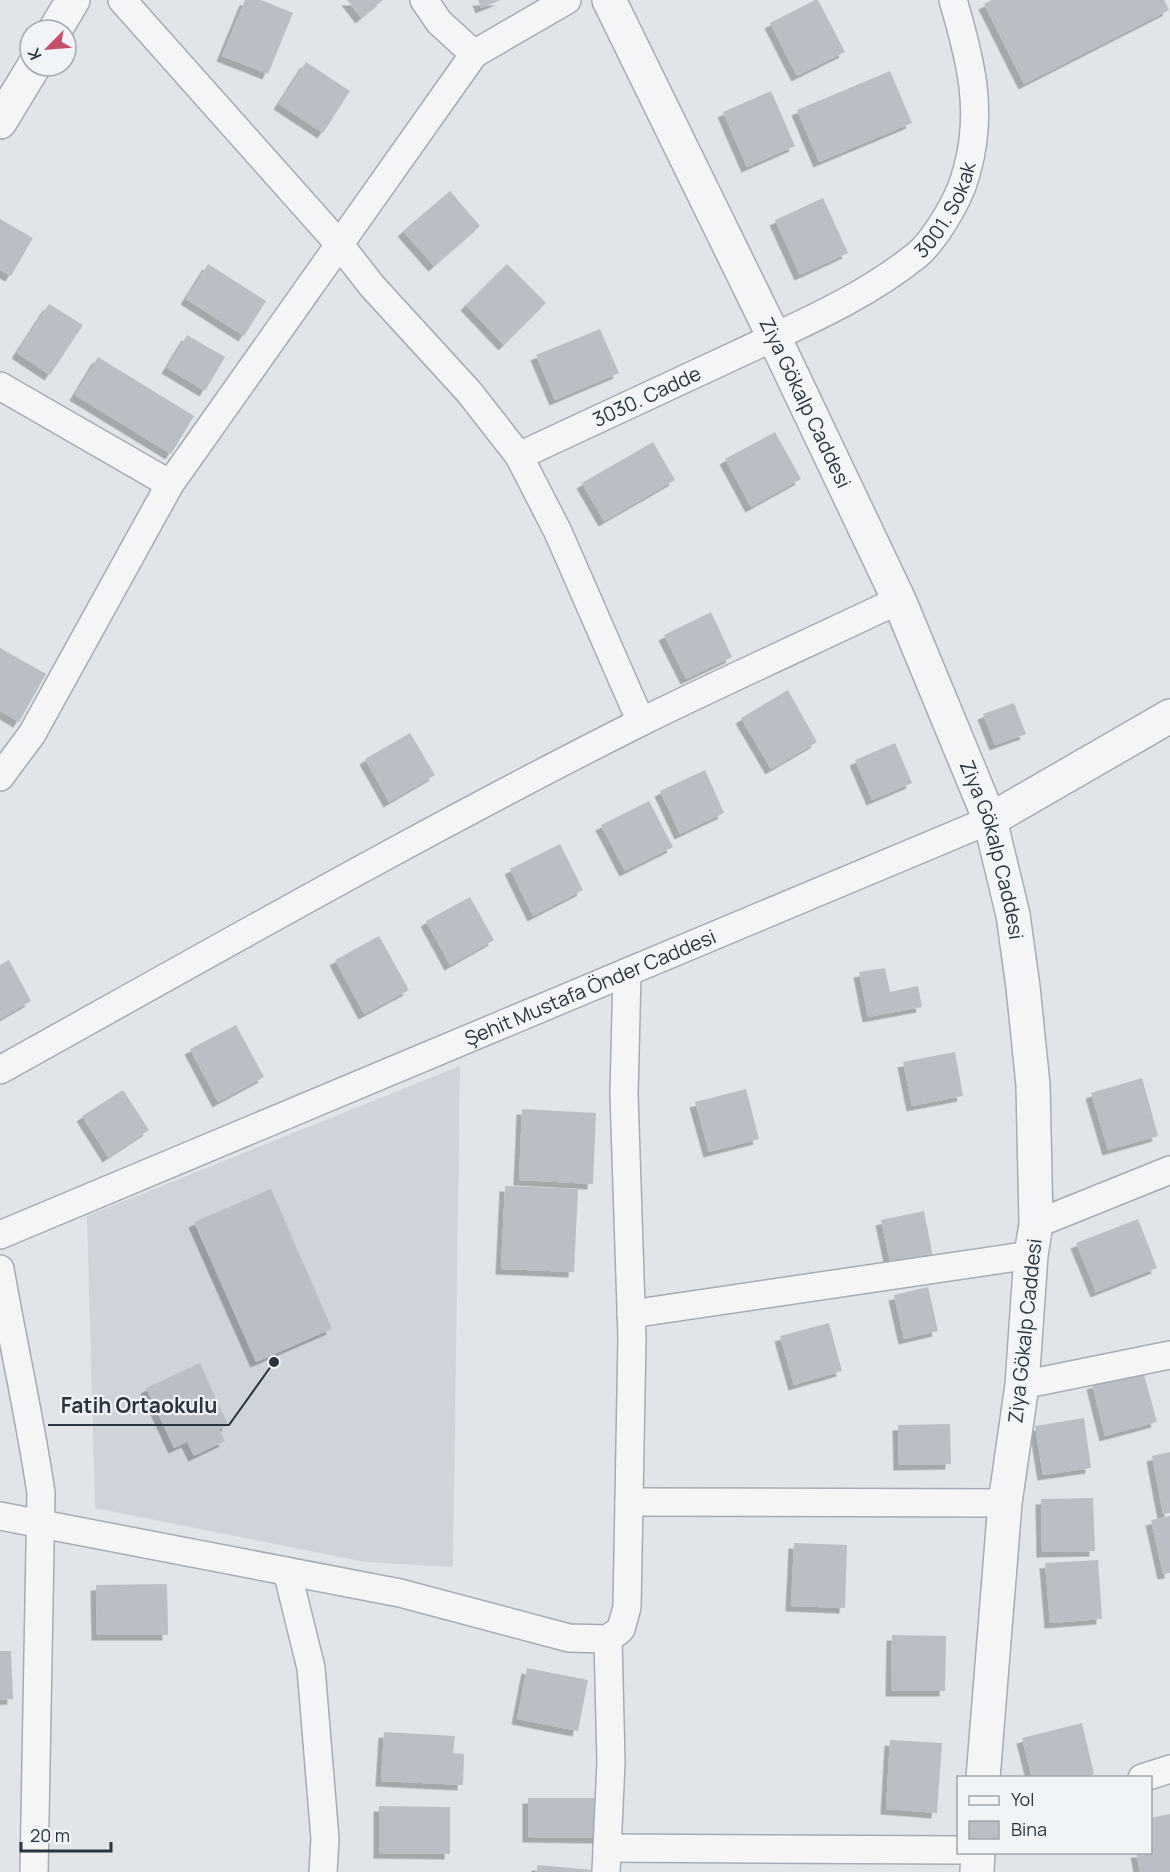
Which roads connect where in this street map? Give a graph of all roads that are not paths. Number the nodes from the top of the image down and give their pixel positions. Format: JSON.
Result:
{"nodes":[{"id":1,"x":73,"y":0,"type":"edge"},
{"id":2,"x":122,"y":0,"type":"edge"},
{"id":3,"x":424,"y":0,"type":"edge"},
{"id":4,"x":567,"y":0,"type":"edge"},
{"id":5,"x":609,"y":0,"type":"edge"},
{"id":6,"x":953,"y":0,"type":"edge"},
{"id":7,"x":62,"y":18,"type":"edge"},
{"id":8,"x":474,"y":54,"type":"junction"},
{"id":9,"x":27,"y":78,"type":"edge"},
{"id":10,"x":0,"y":122,"type":"edge"},
{"id":11,"x":340,"y":245,"type":"junction"},
{"id":12,"x":774,"y":337,"type":"junction"},
{"id":13,"x":0,"y":387,"type":"edge"},
{"id":14,"x":519,"y":456,"type":"junction"},
{"id":15,"x":170,"y":484,"type":"junction"},
{"id":16,"x":899,"y":600,"type":"junction"},
{"id":17,"x":1170,"y":716,"type":"edge"},
{"id":18,"x":641,"y":722,"type":"junction"},
{"id":19,"x":10,"y":747,"type":"edge"},
{"id":20,"x":0,"y":777,"type":"edge"},
{"id":21,"x":990,"y":820,"type":"junction"},
{"id":22,"x":627,"y":974,"type":"junction"},
{"id":23,"x":0,"y":1070,"type":"edge"},
{"id":24,"x":1170,"y":1170,"type":"edge"},
{"id":25,"x":0,"y":1235,"type":"edge"},
{"id":26,"x":1034,"y":1240,"type":"junction"},
{"id":27,"x":0,"y":1269,"type":"edge"},
{"id":28,"x":631,"y":1314,"type":"junction"},
{"id":29,"x":1170,"y":1355,"type":"edge"},
{"id":30,"x":1022,"y":1385,"type":"junction"},
{"id":31,"x":629,"y":1502,"type":"junction"},
{"id":32,"x":1005,"y":1503,"type":"junction"},
{"id":33,"x":0,"y":1516,"type":"edge"},
{"id":34,"x":41,"y":1523,"type":"junction"},
{"id":35,"x":287,"y":1571,"type":"junction"},
{"id":36,"x":608,"y":1638,"type":"junction"},
{"id":37,"x":1170,"y":1769,"type":"edge"},
{"id":38,"x":983,"y":1776,"type":"edge"},
{"id":39,"x":1148,"y":1776,"type":"edge"},
{"id":40,"x":957,"y":1850,"type":"edge"},
{"id":41,"x":978,"y":1854,"type":"edge"},
{"id":42,"x":606,"y":1860,"type":"edge"},
{"id":43,"x":34,"y":1872,"type":"edge"},
{"id":44,"x":322,"y":1872,"type":"edge"},
{"id":45,"x":977,"y":1872,"type":"edge"}],
"edges":[{"from":1,"to":7,"type":"street"},
{"from":2,"to":11,"type":"street"},
{"from":3,"to":8,"type":"street"},
{"from":4,"to":8,"type":"street"},
{"from":5,"to":12,"type":"street","name":"Ziya Gökalp Caddesi"},
{"from":6,"to":12,"type":"street","name":"3001. Sokak"},
{"from":8,"to":11,"type":"street"},
{"from":9,"to":10,"type":"street"},
{"from":11,"to":14,"type":"street"},
{"from":11,"to":15,"type":"street"},
{"from":12,"to":14,"type":"street","name":"3030. Cadde"},
{"from":12,"to":16,"type":"street","name":"Ziya Gökalp Caddesi"},
{"from":13,"to":15,"type":"street"},
{"from":14,"to":18,"type":"street"},
{"from":15,"to":19,"type":"street"},
{"from":16,"to":18,"type":"street"},
{"from":16,"to":21,"type":"street","name":"Ziya Gökalp Caddesi"},
{"from":17,"to":21,"type":"street","name":"Şehit Mustafa Önder Caddesi"},
{"from":18,"to":23,"type":"street"},
{"from":19,"to":20,"type":"street"},
{"from":21,"to":22,"type":"street","name":"Şehit Mustafa Önder Caddesi"},
{"from":21,"to":26,"type":"street","name":"Ziya Gökalp Caddesi"},
{"from":22,"to":25,"type":"street","name":"Şehit Mustafa Önder Caddesi"},
{"from":22,"to":28,"type":"street"},
{"from":24,"to":26,"type":"street"},
{"from":26,"to":28,"type":"street"},
{"from":26,"to":30,"type":"street","name":"Ziya Gökalp Caddesi"},
{"from":27,"to":34,"type":"street"},
{"from":28,"to":31,"type":"street"},
{"from":29,"to":30,"type":"street"},
{"from":30,"to":32,"type":"street","name":"Ziya Gökalp Caddesi"},
{"from":31,"to":32,"type":"street"},
{"from":31,"to":36,"type":"street"},
{"from":32,"to":38,"type":"street","name":"Ziya Gökalp Caddesi"},
{"from":33,"to":34,"type":"street"},
{"from":34,"to":35,"type":"street"},
{"from":34,"to":43,"type":"street"},
{"from":35,"to":36,"type":"street"},
{"from":35,"to":44,"type":"street"},
{"from":36,"to":42,"type":"street"},
{"from":37,"to":39,"type":"street"},
{"from":40,"to":42,"type":"street"},
{"from":41,"to":45,"type":"street"}]}
